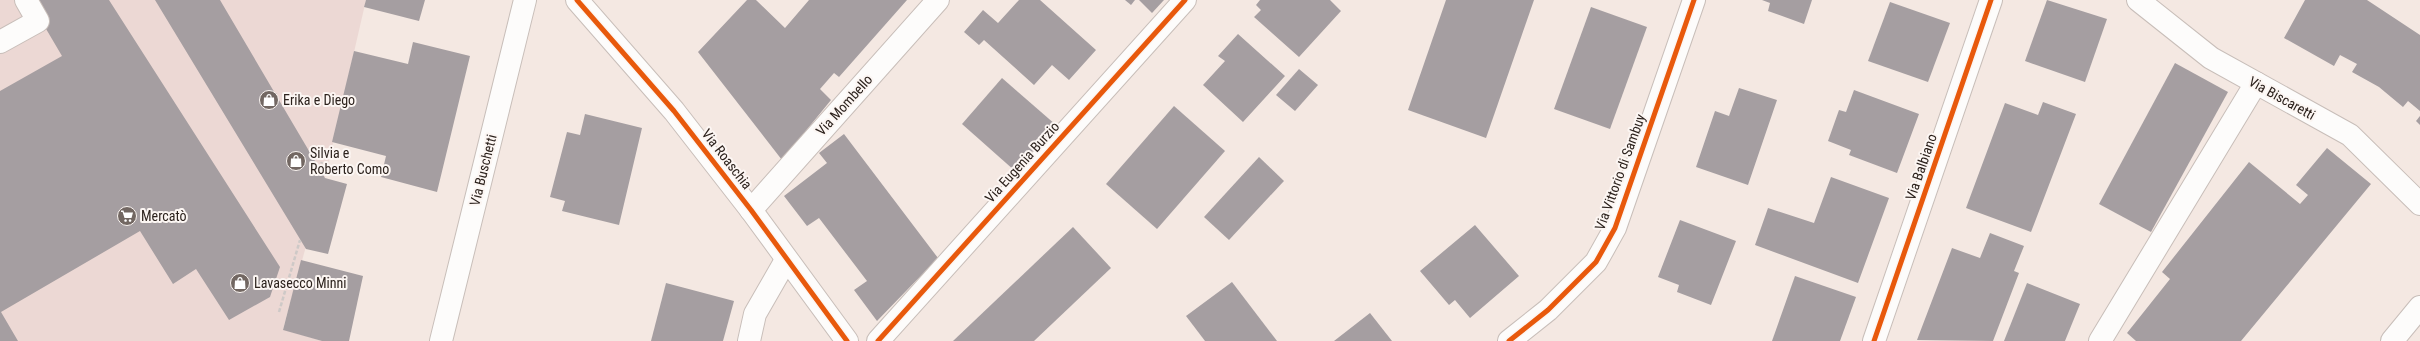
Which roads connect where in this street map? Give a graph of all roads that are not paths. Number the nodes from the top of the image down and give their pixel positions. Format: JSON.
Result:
{"nodes":[{"id":1,"x":26,"y":0,"type":"edge"},
{"id":2,"x":525,"y":0,"type":"edge"},
{"id":3,"x":577,"y":0,"type":"edge"},
{"id":4,"x":938,"y":0,"type":"edge"},
{"id":5,"x":1185,"y":0,"type":"edge"},
{"id":6,"x":1694,"y":0,"type":"edge"},
{"id":7,"x":1991,"y":0,"type":"edge"},
{"id":8,"x":2138,"y":0,"type":"edge"},
{"id":9,"x":0,"y":42,"type":"edge"},
{"id":10,"x":2256,"y":83,"type":"junction"},
{"id":11,"x":2420,"y":204,"type":"edge"},
{"id":12,"x":751,"y":210,"type":"junction"},
{"id":13,"x":786,"y":260,"type":"junction"},
{"id":14,"x":2420,"y":307,"type":"edge"},
{"id":15,"x":441,"y":341,"type":"edge"},
{"id":16,"x":749,"y":341,"type":"edge"},
{"id":17,"x":847,"y":341,"type":"edge"},
{"id":18,"x":878,"y":341,"type":"edge"},
{"id":19,"x":1509,"y":341,"type":"edge"},
{"id":20,"x":1874,"y":341,"type":"edge"},
{"id":21,"x":2100,"y":341,"type":"edge"},
{"id":22,"x":2392,"y":341,"type":"edge"}],
"edges":[{"from":1,"to":9,"type":"street"},
{"from":2,"to":15,"type":"street","name":"Via Buschetti"},
{"from":3,"to":12,"type":"street","name":"Via Roaschia"},
{"from":4,"to":12,"type":"street","name":"Via Mombello"},
{"from":5,"to":18,"type":"street","name":"Via Eugenia Burzio"},
{"from":6,"to":19,"type":"street","name":"Via Vittorio di Sambuy"},
{"from":7,"to":20,"type":"street","name":"Via Balbiano"},
{"from":8,"to":10,"type":"street","name":"Via Biscaretti"},
{"from":10,"to":11,"type":"street","name":"Via Biscaretti"},
{"from":10,"to":21,"type":"street"},
{"from":12,"to":13,"type":"street","name":"Via Roaschia"},
{"from":13,"to":16,"type":"street"},
{"from":13,"to":17,"type":"street","name":"Via Roaschia"},
{"from":14,"to":22,"type":"street"}]}
